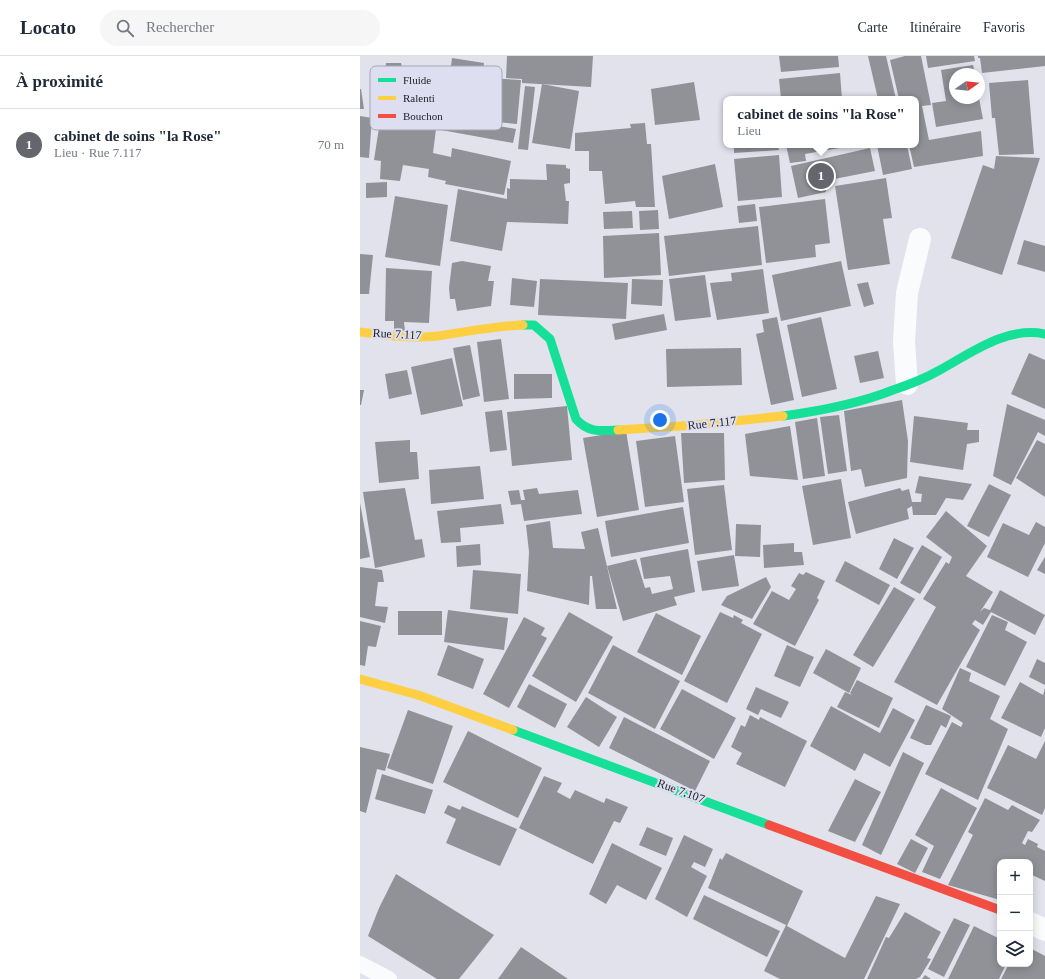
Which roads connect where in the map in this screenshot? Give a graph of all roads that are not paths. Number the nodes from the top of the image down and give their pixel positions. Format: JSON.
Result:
{"nodes":[{"id":1,"x":920,"y":239,"type":"dead end"},
{"id":2,"x":360,"y":332,"type":"edge"},
{"id":3,"x":1045,"y":334,"type":"edge"},
{"id":4,"x":908,"y":384,"type":"junction"},
{"id":5,"x":360,"y":679,"type":"edge"},
{"id":6,"x":997,"y":909,"type":"edge"},
{"id":7,"x":1033,"y":924,"type":"edge"},
{"id":8,"x":1045,"y":930,"type":"edge"},
{"id":9,"x":360,"y":964,"type":"edge"},
{"id":10,"x":389,"y":979,"type":"edge"}],
"edges":[{"from":1,"to":4,"type":"street"},
{"from":2,"to":4,"type":"street","name":"Rue 7.117"},
{"from":3,"to":4,"type":"street","name":"Rue 7.117"},
{"from":5,"to":6,"type":"street","name":"Rue 7.107"},
{"from":7,"to":8,"type":"street"},
{"from":9,"to":10,"type":"lane"}]}
